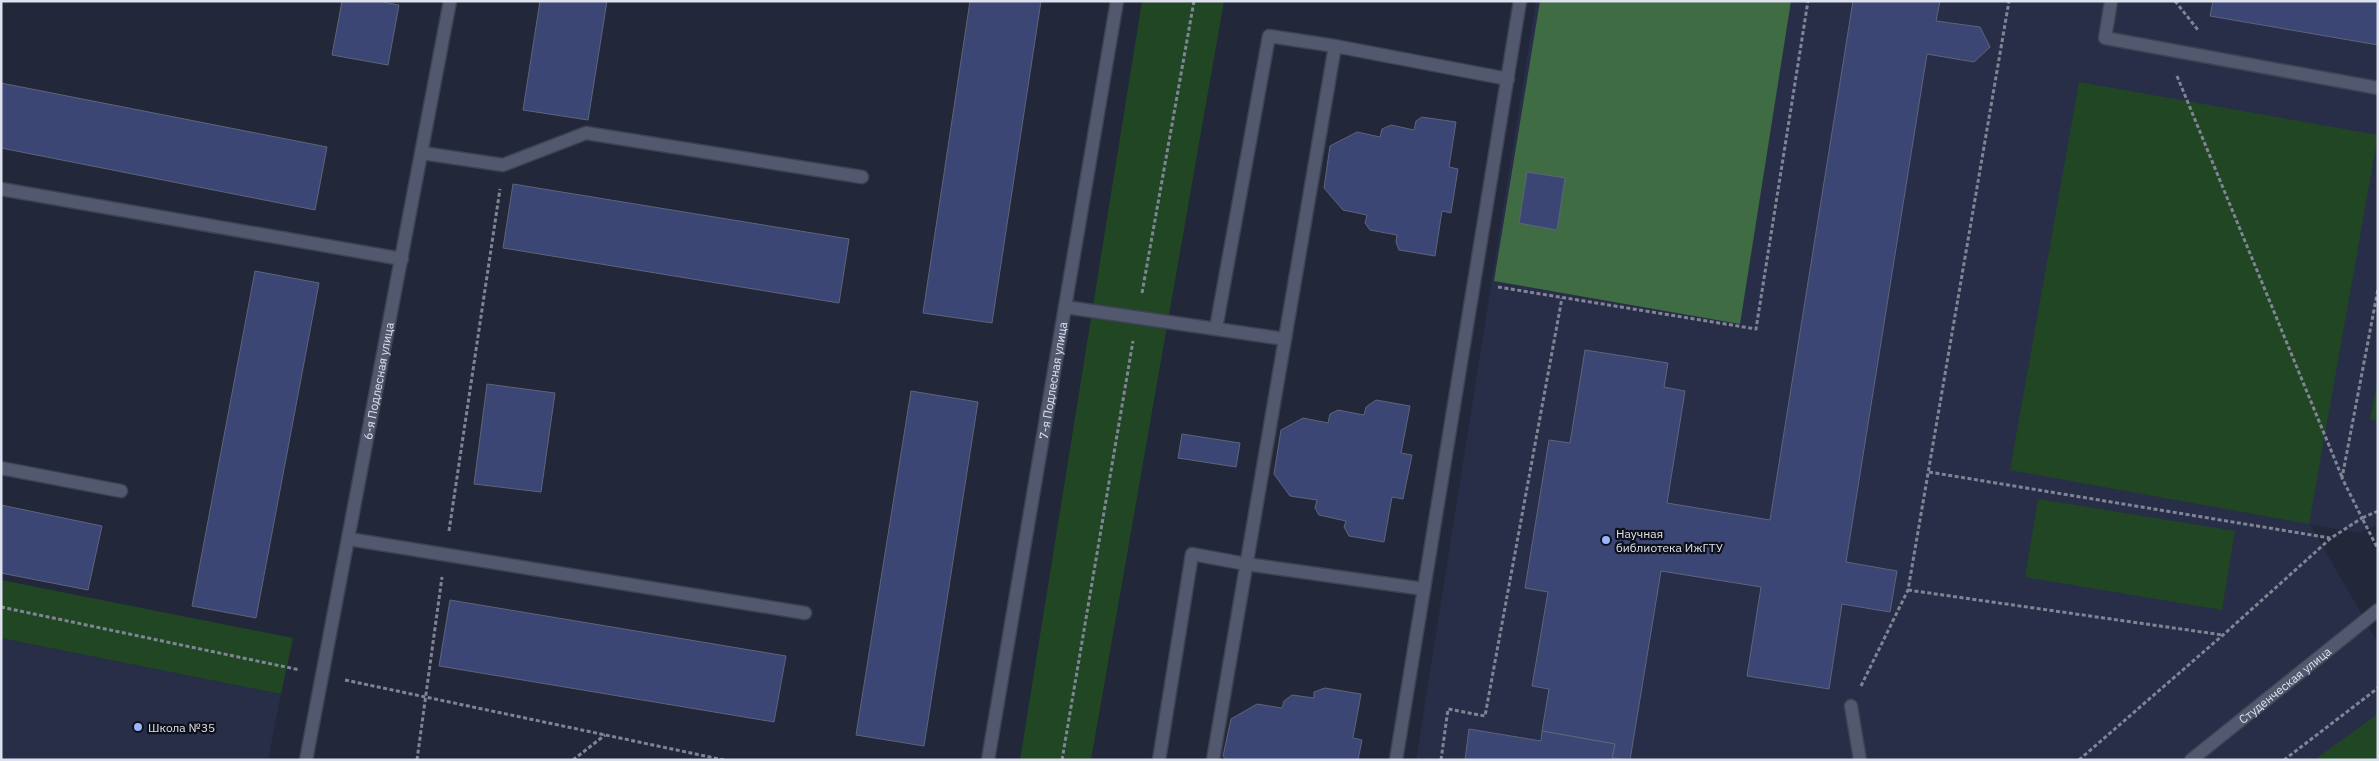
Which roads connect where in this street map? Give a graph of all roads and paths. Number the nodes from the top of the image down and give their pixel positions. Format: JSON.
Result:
{"nodes":[{"id":1,"x":450,"y":1,"type":"edge"},
{"id":2,"x":1117,"y":1,"type":"edge"},
{"id":3,"x":1194,"y":1,"type":"edge"},
{"id":4,"x":1520,"y":1,"type":"edge"},
{"id":5,"x":1808,"y":1,"type":"edge"},
{"id":6,"x":2009,"y":1,"type":"edge"},
{"id":7,"x":2111,"y":1,"type":"edge"},
{"id":8,"x":1335,"y":46,"type":"junction"},
{"id":9,"x":2166,"y":50,"type":"junction"},
{"id":10,"x":1508,"y":79,"type":"junction"},
{"id":11,"x":2378,"y":88,"type":"edge"},
{"id":12,"x":422,"y":153,"type":"junction"},
{"id":13,"x":503,"y":165,"type":"junction"},
{"id":14,"x":862,"y":177,"type":"dead end"},
{"id":15,"x":1,"y":189,"type":"edge"},
{"id":16,"x":402,"y":259,"type":"junction"},
{"id":17,"x":1474,"y":284,"type":"junction"},
{"id":18,"x":2378,"y":289,"type":"edge"},
{"id":19,"x":1562,"y":298,"type":"junction"},
{"id":20,"x":1065,"y":307,"type":"junction"},
{"id":21,"x":1138,"y":317,"type":"junction"},
{"id":22,"x":1216,"y":328,"type":"junction"},
{"id":23,"x":1285,"y":339,"type":"junction"},
{"id":24,"x":1,"y":468,"type":"edge"},
{"id":25,"x":1929,"y":472,"type":"junction"},
{"id":26,"x":2342,"y":478,"type":"junction"},
{"id":27,"x":121,"y":491,"type":"dead end"},
{"id":28,"x":2378,"y":511,"type":"edge"},
{"id":29,"x":2362,"y":518,"type":"junction"},
{"id":30,"x":2331,"y":538,"type":"junction"},
{"id":31,"x":349,"y":539,"type":"junction"},
{"id":32,"x":2378,"y":549,"type":"edge"},
{"id":33,"x":445,"y":555,"type":"junction"},
{"id":34,"x":1246,"y":564,"type":"junction"},
{"id":35,"x":1424,"y":589,"type":"junction"},
{"id":36,"x":1908,"y":590,"type":"junction"},
{"id":37,"x":1,"y":607,"type":"edge"},
{"id":38,"x":2378,"y":610,"type":"edge"},
{"id":39,"x":805,"y":612,"type":"dead end"},
{"id":40,"x":2223,"y":635,"type":"junction"},
{"id":41,"x":324,"y":675,"type":"junction"},
{"id":42,"x":2378,"y":688,"type":"edge"},
{"id":43,"x":426,"y":697,"type":"junction"},
{"id":44,"x":1851,"y":706,"type":"joint"},
{"id":45,"x":605,"y":734,"type":"junction"},
{"id":46,"x":306,"y":760,"type":"edge"},
{"id":47,"x":417,"y":760,"type":"edge"},
{"id":48,"x":573,"y":760,"type":"edge"},
{"id":49,"x":724,"y":760,"type":"edge"},
{"id":50,"x":988,"y":760,"type":"edge"},
{"id":51,"x":1062,"y":760,"type":"edge"},
{"id":52,"x":1159,"y":760,"type":"edge"},
{"id":53,"x":1213,"y":760,"type":"edge"},
{"id":54,"x":1396,"y":760,"type":"edge"},
{"id":55,"x":1441,"y":760,"type":"edge"},
{"id":56,"x":1860,"y":760,"type":"edge"},
{"id":57,"x":2079,"y":760,"type":"edge"},
{"id":58,"x":2191,"y":760,"type":"edge"},
{"id":59,"x":2284,"y":760,"type":"edge"}],
"edges":[{"from":1,"to":12,"type":"street","name":"6-я Подлесная улица"},
{"from":2,"to":20,"type":"street","name":"7-я Подлесная улица"},
{"from":3,"to":21,"type":"path"},
{"from":4,"to":10,"type":"street"},
{"from":5,"to":19,"type":"path"},
{"from":6,"to":25,"type":"path"},
{"from":7,"to":9,"type":"street"},
{"from":8,"to":10,"type":"street"},
{"from":8,"to":22,"type":"street"},
{"from":8,"to":23,"type":"street"},
{"from":9,"to":11,"type":"street"},
{"from":9,"to":26,"type":"path"},
{"from":10,"to":17,"type":"street"},
{"from":12,"to":13,"type":"street"},
{"from":12,"to":16,"type":"street","name":"6-я Подлесная улица"},
{"from":13,"to":14,"type":"street"},
{"from":13,"to":33,"type":"path"},
{"from":15,"to":16,"type":"street"},
{"from":16,"to":31,"type":"street","name":"6-я Подлесная улица"},
{"from":17,"to":19,"type":"path"},
{"from":17,"to":35,"type":"street"},
{"from":18,"to":26,"type":"path"},
{"from":19,"to":55,"type":"path"},
{"from":20,"to":21,"type":"street"},
{"from":20,"to":50,"type":"street","name":"7-я Подлесная улица"},
{"from":21,"to":22,"type":"street"},
{"from":21,"to":51,"type":"path"},
{"from":22,"to":23,"type":"street"},
{"from":23,"to":34,"type":"street"},
{"from":24,"to":27,"type":"street"},
{"from":25,"to":30,"type":"path"},
{"from":25,"to":36,"type":"path"},
{"from":26,"to":29,"type":"path"},
{"from":28,"to":29,"type":"path"},
{"from":29,"to":30,"type":"path"},
{"from":29,"to":32,"type":"path"},
{"from":30,"to":40,"type":"path"},
{"from":31,"to":33,"type":"street"},
{"from":31,"to":41,"type":"street","name":"6-я Подлесная улица"},
{"from":33,"to":39,"type":"street"},
{"from":33,"to":43,"type":"path"},
{"from":34,"to":35,"type":"street"},
{"from":34,"to":52,"type":"street"},
{"from":34,"to":53,"type":"street"},
{"from":35,"to":54,"type":"street"},
{"from":36,"to":40,"type":"path"},
{"from":36,"to":44,"type":"path"},
{"from":37,"to":41,"type":"path"},
{"from":38,"to":58,"type":"street","name":"Студенческая улица"},
{"from":40,"to":57,"type":"path"},
{"from":41,"to":43,"type":"path"},
{"from":41,"to":46,"type":"street","name":"6-я Подлесная улица"},
{"from":42,"to":59,"type":"path"},
{"from":43,"to":45,"type":"path"},
{"from":43,"to":47,"type":"path"},
{"from":44,"to":56,"type":"street"},
{"from":45,"to":48,"type":"path"},
{"from":45,"to":49,"type":"path"}]}
